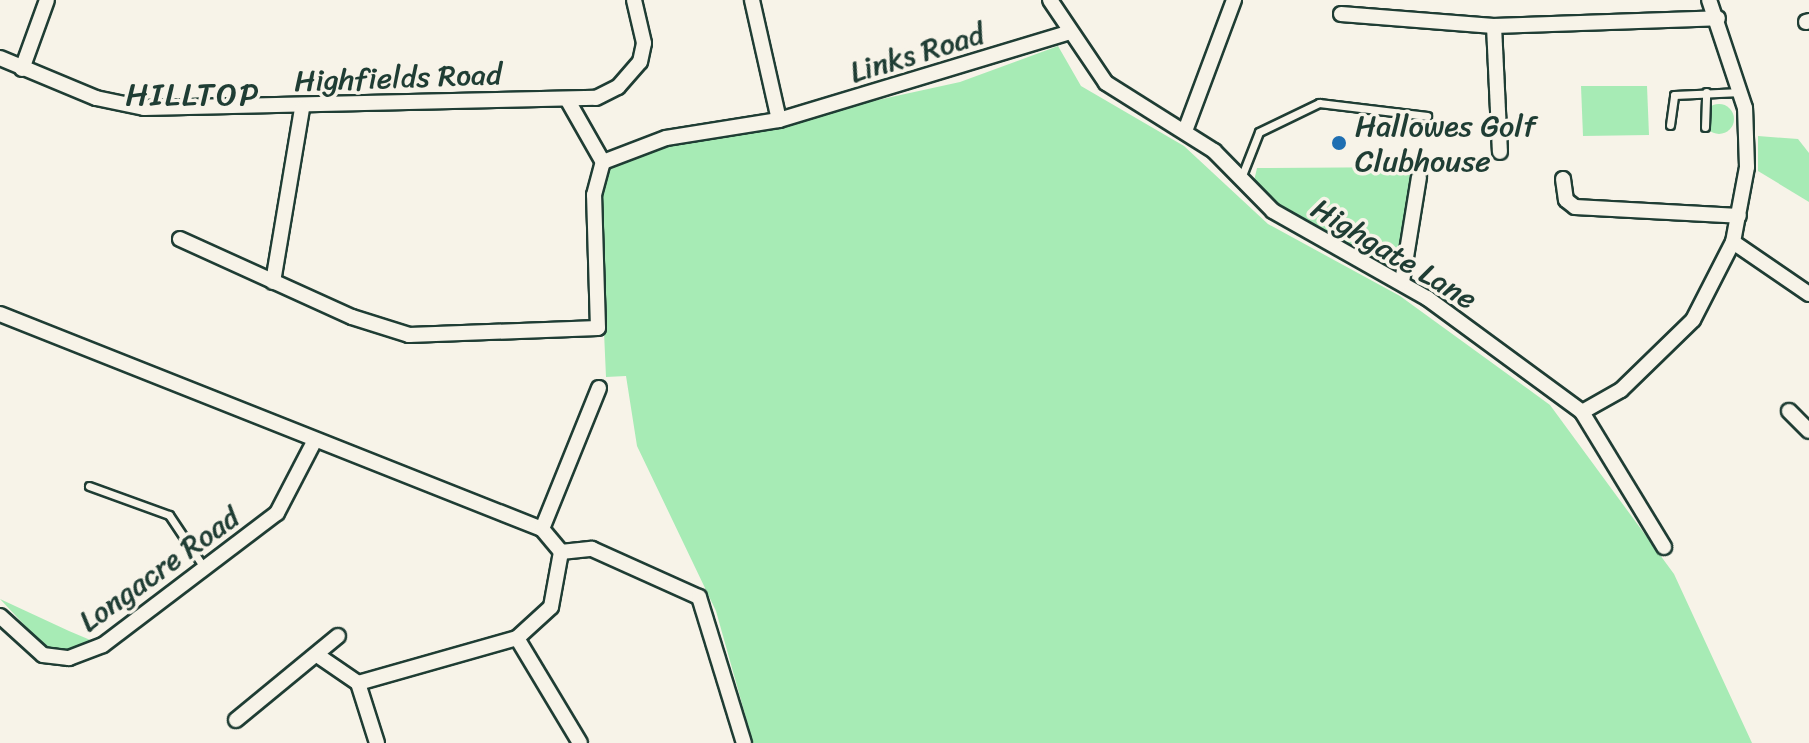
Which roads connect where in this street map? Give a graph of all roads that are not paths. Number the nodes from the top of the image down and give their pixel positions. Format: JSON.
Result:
{"nodes":[{"id":1,"x":47,"y":0,"type":"edge"},
{"id":2,"x":634,"y":0,"type":"edge"},
{"id":3,"x":752,"y":0,"type":"edge"},
{"id":4,"x":1050,"y":0,"type":"edge"},
{"id":5,"x":1234,"y":0,"type":"edge"},
{"id":6,"x":1709,"y":0,"type":"edge"},
{"id":7,"x":1341,"y":14,"type":"dead end"},
{"id":8,"x":1718,"y":18,"type":"junction"},
{"id":9,"x":1494,"y":26,"type":"junction"},
{"id":10,"x":1070,"y":32,"type":"junction"},
{"id":11,"x":0,"y":58,"type":"edge"},
{"id":12,"x":22,"y":69,"type":"junction"},
{"id":13,"x":1706,"y":92,"type":"junction"},
{"id":14,"x":1742,"y":92,"type":"junction"},
{"id":15,"x":567,"y":99,"type":"junction"},
{"id":16,"x":302,"y":108,"type":"junction"},
{"id":17,"x":1427,"y":116,"type":"dead end"},
{"id":18,"x":779,"y":120,"type":"junction"},
{"id":19,"x":1670,"y":125,"type":"dead end"},
{"id":20,"x":1705,"y":127,"type":"dead end"},
{"id":21,"x":1185,"y":131,"type":"junction"},
{"id":22,"x":1500,"y":152,"type":"dead end"},
{"id":23,"x":603,"y":162,"type":"junction"},
{"id":24,"x":1419,"y":177,"type":"dead end"},
{"id":25,"x":1241,"y":178,"type":"junction"},
{"id":26,"x":1563,"y":179,"type":"dead end"},
{"id":27,"x":1739,"y":216,"type":"junction"},
{"id":28,"x":180,"y":239,"type":"dead end"},
{"id":29,"x":1733,"y":242,"type":"junction"},
{"id":30,"x":273,"y":282,"type":"junction"},
{"id":31,"x":1402,"y":282,"type":"junction"},
{"id":32,"x":1809,"y":294,"type":"edge"},
{"id":33,"x":0,"y":314,"type":"edge"},
{"id":34,"x":599,"y":388,"type":"dead end"},
{"id":35,"x":1789,"y":411,"type":"dead end"},
{"id":36,"x":1582,"y":412,"type":"junction"},
{"id":37,"x":1809,"y":431,"type":"edge"},
{"id":38,"x":315,"y":440,"type":"junction"},
{"id":39,"x":89,"y":486,"type":"dead end"},
{"id":40,"x":542,"y":529,"type":"junction"},
{"id":41,"x":1664,"y":547,"type":"dead end"},
{"id":42,"x":561,"y":552,"type":"junction"},
{"id":43,"x":206,"y":569,"type":"junction"},
{"id":44,"x":0,"y":616,"type":"edge"},
{"id":45,"x":338,"y":636,"type":"dead end"},
{"id":46,"x":517,"y":638,"type":"junction"},
{"id":47,"x":320,"y":657,"type":"junction"},
{"id":48,"x":358,"y":683,"type":"junction"},
{"id":49,"x":236,"y":720,"type":"dead end"},
{"id":50,"x":377,"y":743,"type":"edge"},
{"id":51,"x":580,"y":743,"type":"edge"},
{"id":52,"x":744,"y":743,"type":"edge"}],
"edges":[{"from":1,"to":12,"type":"street"},
{"from":2,"to":15,"type":"street","name":"Highfields Road"},
{"from":3,"to":18,"type":"street"},
{"from":4,"to":10,"type":"street","name":"Highgate Lane"},
{"from":5,"to":21,"type":"street"},
{"from":6,"to":8,"type":"street"},
{"from":7,"to":9,"type":"street"},
{"from":8,"to":9,"type":"street"},
{"from":8,"to":14,"type":"street"},
{"from":9,"to":22,"type":"street"},
{"from":10,"to":18,"type":"street","name":"Links Road"},
{"from":10,"to":21,"type":"street","name":"Highgate Lane"},
{"from":11,"to":12,"type":"street","name":"Highfields Road"},
{"from":12,"to":16,"type":"street","name":"Highfields Road"},
{"from":13,"to":14,"type":"lane"},
{"from":13,"to":19,"type":"lane"},
{"from":13,"to":20,"type":"lane"},
{"from":14,"to":27,"type":"street"},
{"from":15,"to":16,"type":"street","name":"Highfields Road"},
{"from":15,"to":23,"type":"street"},
{"from":16,"to":30,"type":"street"},
{"from":17,"to":25,"type":"lane"},
{"from":18,"to":23,"type":"street","name":"Links Road"},
{"from":21,"to":25,"type":"street","name":"Highgate Lane"},
{"from":23,"to":30,"type":"street"},
{"from":24,"to":31,"type":"street"},
{"from":25,"to":31,"type":"street","name":"Highgate Lane"},
{"from":26,"to":27,"type":"street"},
{"from":27,"to":29,"type":"street"},
{"from":28,"to":30,"type":"street"},
{"from":29,"to":32,"type":"street"},
{"from":29,"to":36,"type":"street"},
{"from":31,"to":36,"type":"street","name":"Highgate Lane"},
{"from":33,"to":38,"type":"street"},
{"from":34,"to":40,"type":"street"},
{"from":35,"to":37,"type":"street"},
{"from":36,"to":41,"type":"street","name":"Highgate Lane"},
{"from":38,"to":40,"type":"street"},
{"from":38,"to":43,"type":"street","name":"Longacre Road"},
{"from":39,"to":43,"type":"lane"},
{"from":40,"to":42,"type":"street"},
{"from":42,"to":46,"type":"street"},
{"from":42,"to":52,"type":"street"},
{"from":43,"to":44,"type":"street","name":"Longacre Road"},
{"from":45,"to":47,"type":"street"},
{"from":46,"to":48,"type":"street"},
{"from":46,"to":51,"type":"street"},
{"from":47,"to":48,"type":"street"},
{"from":47,"to":49,"type":"street"},
{"from":48,"to":50,"type":"street"}]}
